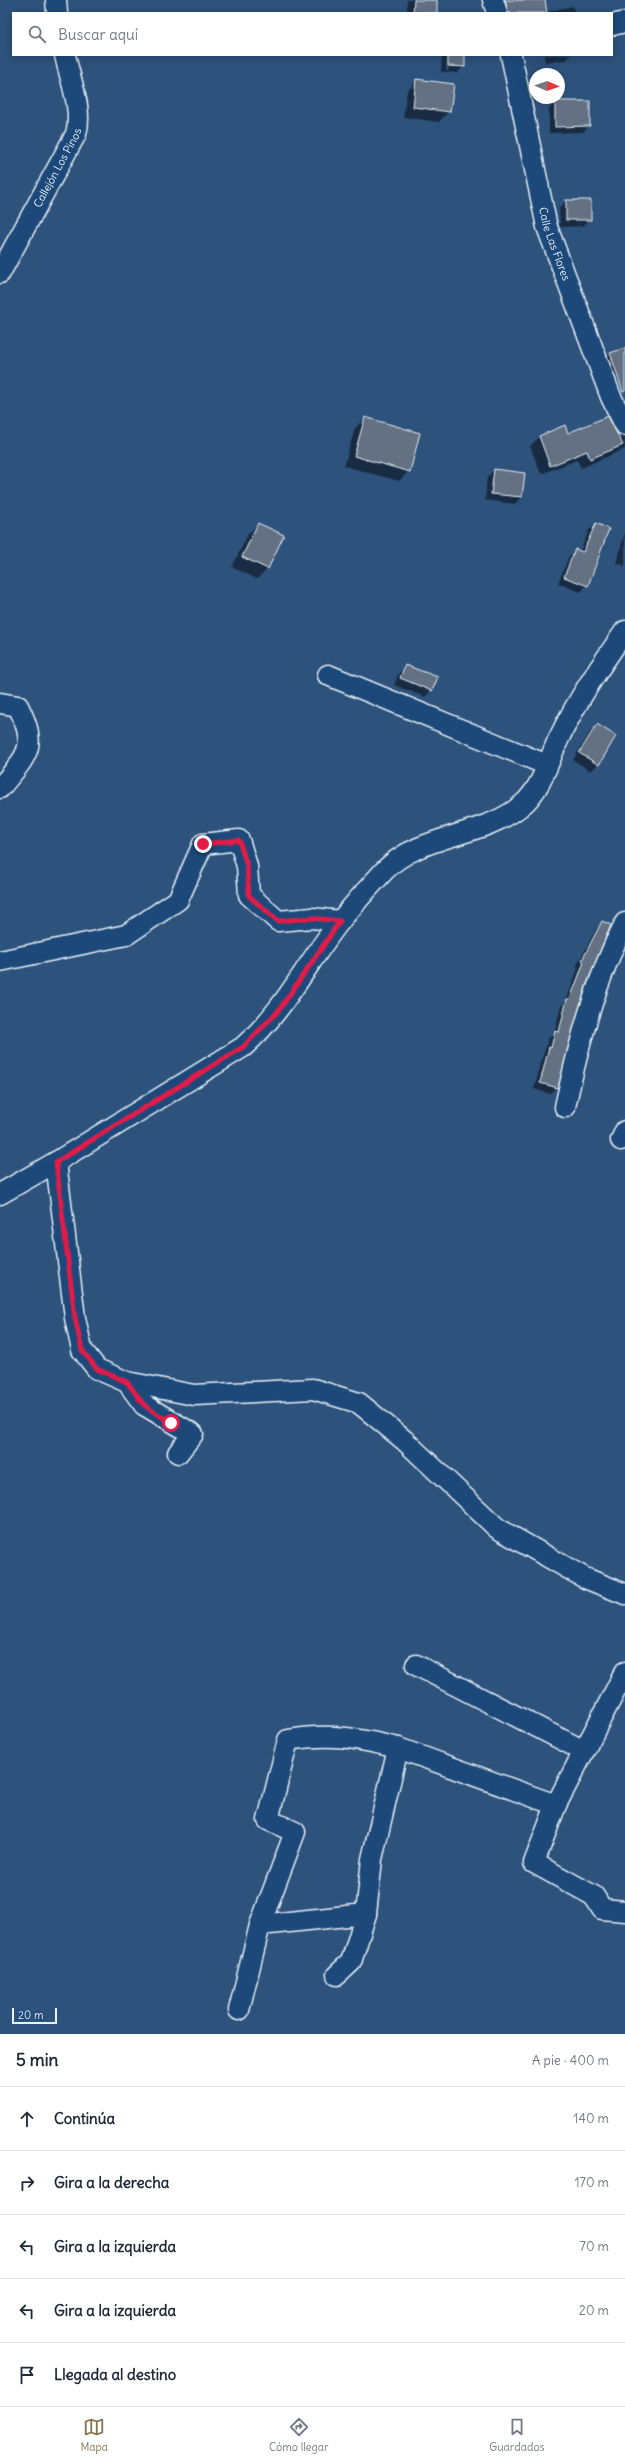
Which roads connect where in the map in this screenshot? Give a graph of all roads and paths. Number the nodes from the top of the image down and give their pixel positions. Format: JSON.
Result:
{"nodes":[{"id":1,"x":56,"y":0,"type":"edge"},
{"id":2,"x":493,"y":0,"type":"edge"},
{"id":3,"x":57,"y":12,"type":"edge"},
{"id":4,"x":497,"y":12,"type":"edge"},
{"id":5,"x":625,"y":22,"type":"edge"},
{"id":6,"x":613,"y":25,"type":"edge"},
{"id":7,"x":64,"y":56,"type":"edge"},
{"id":8,"x":511,"y":56,"type":"edge"},
{"id":9,"x":0,"y":273,"type":"edge"},
{"id":10,"x":625,"y":425,"type":"edge"},
{"id":11,"x":625,"y":631,"type":"edge"},
{"id":12,"x":328,"y":675,"type":"dead end"},
{"id":13,"x":0,"y":704,"type":"edge"},
{"id":14,"x":547,"y":765,"type":"junction"},
{"id":15,"x":0,"y":788,"type":"edge"},
{"id":16,"x":340,"y":921,"type":"junction"},
{"id":17,"x":625,"y":923,"type":"edge"},
{"id":18,"x":0,"y":962,"type":"edge"},
{"id":19,"x":565,"y":1107,"type":"dead end"},
{"id":20,"x":56,"y":1162,"type":"junction"},
{"id":21,"x":0,"y":1194,"type":"edge"},
{"id":22,"x":127,"y":1382,"type":"junction"},
{"id":23,"x":178,"y":1453,"type":"dead end"},
{"id":24,"x":625,"y":1594,"type":"edge"},
{"id":25,"x":416,"y":1665,"type":"dead end"},
{"id":26,"x":625,"y":1672,"type":"edge"},
{"id":27,"x":398,"y":1748,"type":"junction"},
{"id":28,"x":584,"y":1751,"type":"junction"},
{"id":29,"x":556,"y":1805,"type":"junction"},
{"id":30,"x":625,"y":1911,"type":"edge"},
{"id":31,"x":366,"y":1914,"type":"junction"},
{"id":32,"x":260,"y":1925,"type":"junction"},
{"id":33,"x":337,"y":1975,"type":"dead end"},
{"id":34,"x":239,"y":2010,"type":"dead end"}],
"edges":[{"from":1,"to":3,"type":"street"},
{"from":2,"to":4,"type":"street"},
{"from":5,"to":6,"type":"street"},
{"from":7,"to":9,"type":"street","name":"Callejón Los Pinos"},
{"from":8,"to":10,"type":"street","name":"Calle Las Flores"},
{"from":11,"to":14,"type":"street"},
{"from":12,"to":14,"type":"street"},
{"from":13,"to":15,"type":"street"},
{"from":14,"to":16,"type":"street"},
{"from":16,"to":18,"type":"street"},
{"from":16,"to":20,"type":"street"},
{"from":17,"to":19,"type":"street"},
{"from":20,"to":21,"type":"street"},
{"from":20,"to":22,"type":"street"},
{"from":22,"to":23,"type":"street"},
{"from":22,"to":24,"type":"street"},
{"from":25,"to":28,"type":"street"},
{"from":26,"to":28,"type":"street"},
{"from":27,"to":29,"type":"street"},
{"from":27,"to":31,"type":"street"},
{"from":27,"to":32,"type":"street"},
{"from":28,"to":29,"type":"street"},
{"from":29,"to":30,"type":"street"},
{"from":31,"to":32,"type":"street"},
{"from":31,"to":33,"type":"street"},
{"from":32,"to":34,"type":"street"}]}
